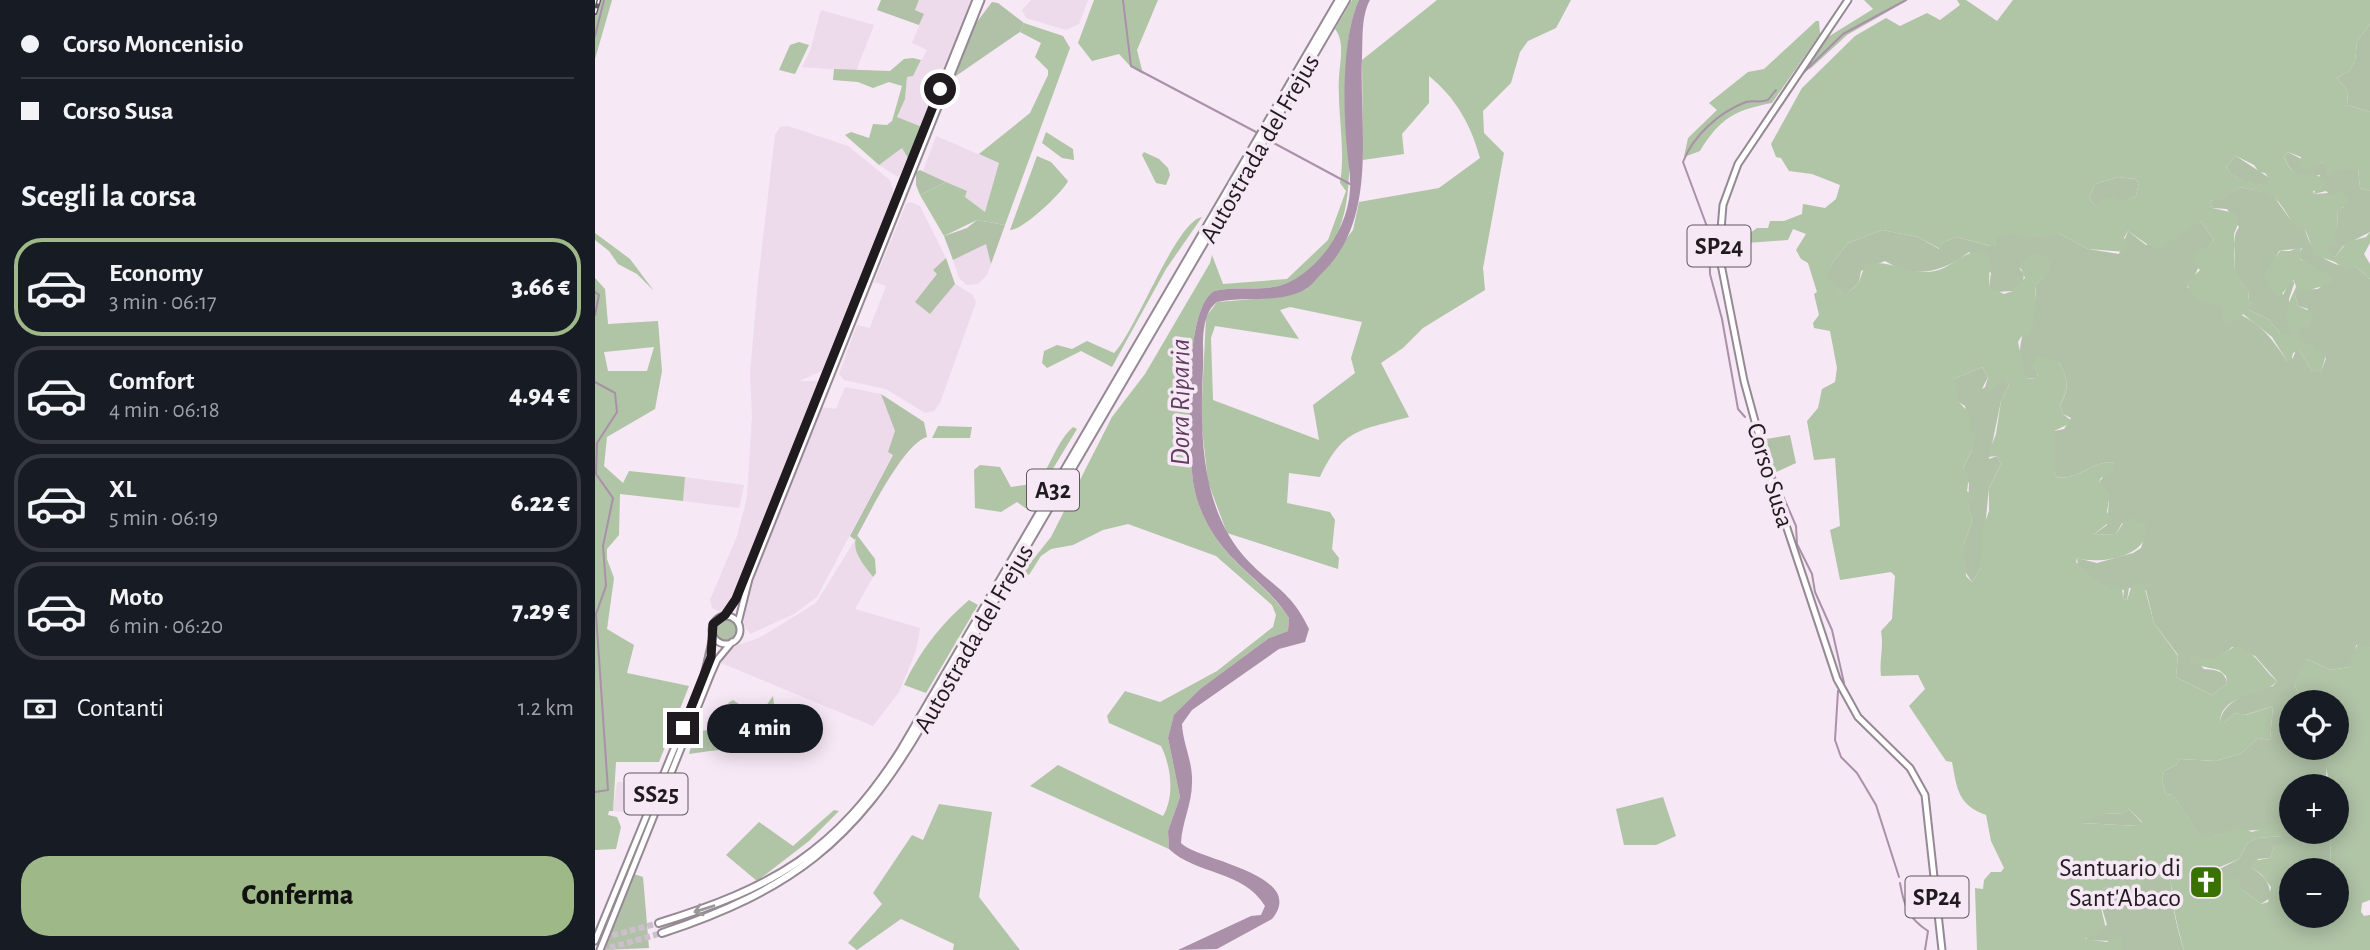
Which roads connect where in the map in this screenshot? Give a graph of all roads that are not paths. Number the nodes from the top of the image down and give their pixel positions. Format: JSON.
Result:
{"nodes":[{"id":1,"x":976,"y":0,"type":"edge"},
{"id":2,"x":981,"y":0,"type":"edge"},
{"id":3,"x":1339,"y":0,"type":"edge"},
{"id":4,"x":1346,"y":0,"type":"edge"},
{"id":5,"x":1849,"y":0,"type":"edge"},
{"id":6,"x":1192,"y":258,"type":"junction"},
{"id":7,"x":725,"y":615,"type":"junction"},
{"id":8,"x":738,"y":623,"type":"junction"},
{"id":9,"x":713,"y":636,"type":"junction"},
{"id":10,"x":732,"y":642,"type":"junction"},
{"id":11,"x":711,"y":666,"type":"junction"},
{"id":12,"x":659,"y":923,"type":"tunnel mouth"},
{"id":13,"x":662,"y":933,"type":"tunnel mouth"},
{"id":14,"x":595,"y":941,"type":"edge"},
{"id":15,"x":600,"y":950,"type":"edge"},
{"id":16,"x":1942,"y":950,"type":"edge"}],
"edges":[{"from":1,"to":7,"type":"main road","number":"SS25"},
{"from":2,"to":8,"type":"main road","number":"SS25"},
{"from":3,"to":6,"type":"highway","name":"Autostrada del Frejus","number":"A32"},
{"from":4,"to":6,"type":"highway","name":"Autostrada del Frejus","number":"A32"},
{"from":5,"to":16,"type":"main road","name":"Corso Susa","number":"SP24"},
{"from":6,"to":12,"type":"highway","name":"Autostrada del Frejus","number":"A32","one_way":true},
{"from":6,"to":13,"type":"highway","name":"Autostrada del Frejus","number":"A32"},
{"from":7,"to":8,"type":"main road"},
{"from":7,"to":9,"type":"main road","number":"SS25"},
{"from":8,"to":10,"type":"main road","number":"SS25"},
{"from":9,"to":10,"type":"main road"},
{"from":9,"to":11,"type":"main road","number":"SS25"},
{"from":10,"to":11,"type":"main road","number":"SS25"},
{"from":11,"to":14,"type":"main road","number":"SS25"},
{"from":11,"to":15,"type":"main road","number":"SS25"}]}
